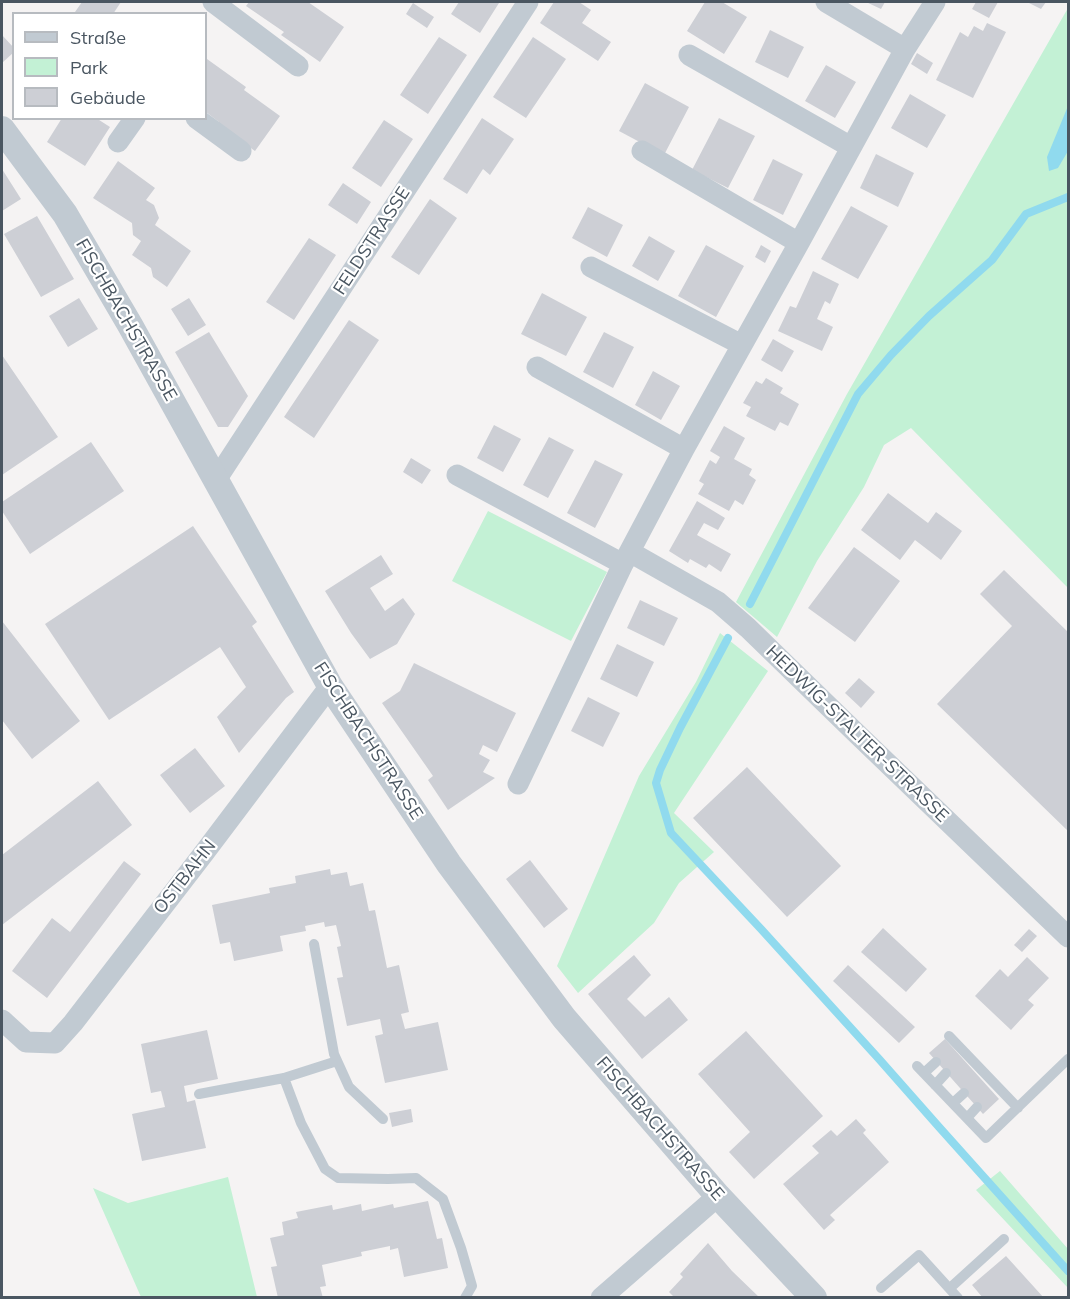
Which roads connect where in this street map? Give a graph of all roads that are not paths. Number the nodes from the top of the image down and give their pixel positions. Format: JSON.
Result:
{"nodes":[{"id":1,"x":212,"y":2,"type":"edge"},
{"id":2,"x":528,"y":2,"type":"edge"},
{"id":3,"x":826,"y":2,"type":"edge"},
{"id":4,"x":935,"y":2,"type":"edge"},
{"id":5,"x":905,"y":49,"type":"junction"},
{"id":6,"x":689,"y":55,"type":"dead end"},
{"id":7,"x":298,"y":66,"type":"dead end"},
{"id":8,"x":134,"y":120,"type":"edge"},
{"id":9,"x":199,"y":120,"type":"edge"},
{"id":10,"x":2,"y":129,"type":"edge"},
{"id":11,"x":118,"y":142,"type":"dead end"},
{"id":12,"x":851,"y":147,"type":"junction"},
{"id":13,"x":241,"y":151,"type":"dead end"},
{"id":14,"x":642,"y":152,"type":"dead end"},
{"id":15,"x":799,"y":243,"type":"junction"},
{"id":16,"x":591,"y":267,"type":"dead end"},
{"id":17,"x":742,"y":345,"type":"junction"},
{"id":18,"x":537,"y":367,"type":"dead end"},
{"id":19,"x":684,"y":449,"type":"junction"},
{"id":20,"x":457,"y":476,"type":"dead end"},
{"id":21,"x":216,"y":480,"type":"junction"},
{"id":22,"x":626,"y":558,"type":"junction"},
{"id":23,"x":330,"y":686,"type":"junction"},
{"id":24,"x":518,"y":784,"type":"dead end"},
{"id":25,"x":1068,"y":937,"type":"edge"},
{"id":26,"x":314,"y":944,"type":"dead end"},
{"id":27,"x":2,"y":1020,"type":"edge"},
{"id":28,"x":952,"y":1042,"type":"dead end"},
{"id":29,"x":1068,"y":1059,"type":"edge"},
{"id":30,"x":337,"y":1060,"type":"junction"},
{"id":31,"x":936,"y":1062,"type":"dead end"},
{"id":32,"x":946,"y":1073,"type":"dead end"},
{"id":33,"x":284,"y":1078,"type":"junction"},
{"id":34,"x":935,"y":1085,"type":"junction"},
{"id":35,"x":964,"y":1093,"type":"dead end"},
{"id":36,"x":199,"y":1094,"type":"dead end"},
{"id":37,"x":953,"y":1103,"type":"junction"},
{"id":38,"x":977,"y":1107,"type":"dead end"},
{"id":39,"x":1018,"y":1108,"type":"junction"},
{"id":40,"x":967,"y":1118,"type":"junction"},
{"id":41,"x":383,"y":1119,"type":"dead end"},
{"id":42,"x":718,"y":1196,"type":"junction"},
{"id":43,"x":1004,"y":1239,"type":"dead end"},
{"id":44,"x":881,"y":1288,"type":"dead end"},
{"id":45,"x":950,"y":1288,"type":"junction"},
{"id":46,"x":465,"y":1298,"type":"edge"},
{"id":47,"x":601,"y":1298,"type":"edge"},
{"id":48,"x":814,"y":1298,"type":"edge"},
{"id":49,"x":958,"y":1298,"type":"edge"}],
"edges":[{"from":1,"to":7,"type":"street"},
{"from":2,"to":21,"type":"street","name":"FELDSTRASSE"},
{"from":3,"to":5,"type":"street"},
{"from":4,"to":5,"type":"street"},
{"from":5,"to":12,"type":"street"},
{"from":6,"to":12,"type":"street"},
{"from":8,"to":11,"type":"street"},
{"from":9,"to":13,"type":"street"},
{"from":10,"to":21,"type":"street","name":"FISCHBACHSTRASSE"},
{"from":12,"to":15,"type":"street"},
{"from":14,"to":15,"type":"street"},
{"from":15,"to":17,"type":"street"},
{"from":16,"to":17,"type":"street"},
{"from":17,"to":19,"type":"street"},
{"from":18,"to":19,"type":"street"},
{"from":19,"to":22,"type":"street"},
{"from":20,"to":22,"type":"street","name":"HEDWIG-STALTER-STRASSE"},
{"from":21,"to":23,"type":"street","name":"FISCHBACHSTRASSE"},
{"from":22,"to":24,"type":"street"},
{"from":22,"to":25,"type":"street","name":"HEDWIG-STALTER-STRASSE"},
{"from":23,"to":27,"type":"street","name":"OSTBAHN"},
{"from":23,"to":42,"type":"street","name":"FISCHBACHSTRASSE"},
{"from":26,"to":30,"type":"lane"},
{"from":28,"to":39,"type":"lane"},
{"from":29,"to":39,"type":"lane"},
{"from":30,"to":33,"type":"lane"},
{"from":30,"to":41,"type":"lane"},
{"from":31,"to":34,"type":"lane"},
{"from":32,"to":34,"type":"lane"},
{"from":33,"to":36,"type":"lane"},
{"from":33,"to":46,"type":"lane"},
{"from":34,"to":37,"type":"lane"},
{"from":35,"to":37,"type":"lane"},
{"from":37,"to":40,"type":"lane"},
{"from":38,"to":40,"type":"lane"},
{"from":39,"to":40,"type":"lane"},
{"from":42,"to":47,"type":"street"},
{"from":42,"to":48,"type":"street","name":"FISCHBACHSTRASSE"},
{"from":43,"to":45,"type":"lane"},
{"from":44,"to":45,"type":"lane"},
{"from":45,"to":49,"type":"lane"}]}
